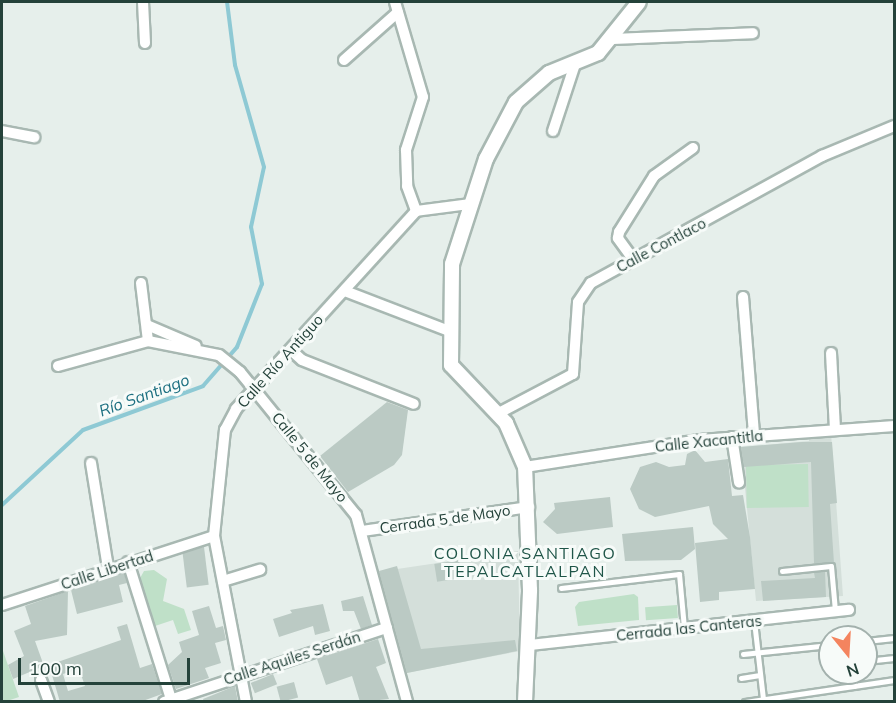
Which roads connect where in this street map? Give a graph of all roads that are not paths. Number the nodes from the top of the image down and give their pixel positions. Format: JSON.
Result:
{"nodes":[{"id":1,"x":143,"y":2,"type":"edge"},
{"id":2,"x":639,"y":2,"type":"edge"},
{"id":3,"x":396,"y":7,"type":"edge"},
{"id":4,"x":753,"y":33,"type":"dead end"},
{"id":5,"x":612,"y":39,"type":"junction"},
{"id":6,"x":145,"y":44,"type":"dead end"},
{"id":7,"x":344,"y":60,"type":"dead end"},
{"id":8,"x":575,"y":64,"type":"junction"},
{"id":9,"x":894,"y":126,"type":"edge"},
{"id":10,"x":2,"y":131,"type":"edge"},
{"id":11,"x":553,"y":131,"type":"dead end"},
{"id":12,"x":34,"y":137,"type":"dead end"},
{"id":13,"x":693,"y":148,"type":"dead end"},
{"id":14,"x":470,"y":204,"type":"junction"},
{"id":15,"x":416,"y":211,"type":"junction"},
{"id":16,"x":633,"y":259,"type":"junction"},
{"id":17,"x":141,"y":283,"type":"dead end"},
{"id":18,"x":345,"y":291,"type":"junction"},
{"id":19,"x":743,"y":297,"type":"dead end"},
{"id":20,"x":147,"y":325,"type":"junction"},
{"id":21,"x":449,"y":331,"type":"junction"},
{"id":22,"x":148,"y":341,"type":"junction"},
{"id":23,"x":198,"y":348,"type":"junction"},
{"id":24,"x":292,"y":351,"type":"junction"},
{"id":25,"x":831,"y":352,"type":"dead end"},
{"id":26,"x":58,"y":366,"type":"dead end"},
{"id":27,"x":254,"y":389,"type":"junction"},
{"id":28,"x":414,"y":405,"type":"dead end"},
{"id":29,"x":497,"y":414,"type":"junction"},
{"id":30,"x":894,"y":426,"type":"edge"},
{"id":31,"x":835,"y":430,"type":"junction"},
{"id":32,"x":754,"y":435,"type":"junction"},
{"id":33,"x":732,"y":437,"type":"junction"},
{"id":34,"x":91,"y":463,"type":"dead end"},
{"id":35,"x":525,"y":466,"type":"junction"},
{"id":36,"x":739,"y":482,"type":"dead end"},
{"id":37,"x":529,"y":507,"type":"junction"},
{"id":38,"x":362,"y":531,"type":"junction"},
{"id":39,"x":214,"y":536,"type":"junction"},
{"id":40,"x":128,"y":562,"type":"junction"},
{"id":41,"x":108,"y":568,"type":"junction"},
{"id":42,"x":260,"y":570,"type":"dead end"},
{"id":43,"x":782,"y":571,"type":"dead end"},
{"id":44,"x":222,"y":580,"type":"junction"},
{"id":45,"x":561,"y":588,"type":"dead end"},
{"id":46,"x":2,"y":605,"type":"edge"},
{"id":47,"x":849,"y":610,"type":"dead end"},
{"id":48,"x":835,"y":611,"type":"junction"},
{"id":49,"x":754,"y":621,"type":"junction"},
{"id":50,"x":387,"y":628,"type":"junction"},
{"id":51,"x":684,"y":628,"type":"junction"},
{"id":52,"x":894,"y":638,"type":"edge"},
{"id":53,"x":878,"y":640,"type":"edge"},
{"id":54,"x":530,"y":645,"type":"junction"},
{"id":55,"x":818,"y":646,"type":"edge"},
{"id":56,"x":757,"y":652,"type":"junction"},
{"id":57,"x":743,"y":654,"type":"dead end"},
{"id":58,"x":894,"y":658,"type":"edge"},
{"id":59,"x":878,"y":660,"type":"edge"},
{"id":60,"x":239,"y":674,"type":"junction"},
{"id":61,"x":760,"y":675,"type":"junction"},
{"id":62,"x":741,"y":678,"type":"dead end"},
{"id":63,"x":41,"y":680,"type":"dead end"},
{"id":64,"x":894,"y":680,"type":"edge"},
{"id":65,"x":854,"y":686,"type":"joint"},
{"id":66,"x":763,"y":699,"type":"junction"},
{"id":67,"x":169,"y":701,"type":"edge"},
{"id":68,"x":49,"y":702,"type":"edge"},
{"id":69,"x":246,"y":702,"type":"edge"},
{"id":70,"x":407,"y":702,"type":"edge"},
{"id":71,"x":525,"y":702,"type":"edge"},
{"id":72,"x":745,"y":702,"type":"edge"}],
"edges":[{"from":1,"to":6,"type":"street"},
{"from":2,"to":5,"type":"street"},
{"from":3,"to":7,"type":"street"},
{"from":3,"to":15,"type":"street"},
{"from":4,"to":5,"type":"street"},
{"from":5,"to":8,"type":"street"},
{"from":8,"to":11,"type":"street"},
{"from":8,"to":14,"type":"street"},
{"from":9,"to":16,"type":"street","name":"Calle Contlaco"},
{"from":10,"to":12,"type":"street"},
{"from":13,"to":16,"type":"street"},
{"from":14,"to":15,"type":"street"},
{"from":14,"to":21,"type":"street"},
{"from":15,"to":18,"type":"street","name":"Calle Río Antiguo"},
{"from":16,"to":29,"type":"street","name":"Calle Contlaco"},
{"from":17,"to":20,"type":"street"},
{"from":18,"to":21,"type":"street"},
{"from":18,"to":24,"type":"street","name":"Calle Río Antiguo"},
{"from":19,"to":32,"type":"street"},
{"from":20,"to":22,"type":"street"},
{"from":20,"to":23,"type":"street"},
{"from":21,"to":29,"type":"street"},
{"from":22,"to":23,"type":"street","name":"Calle 5 de Mayo"},
{"from":22,"to":26,"type":"street","name":"Calle 5 de Mayo"},
{"from":23,"to":27,"type":"street","name":"Calle 5 de Mayo"},
{"from":24,"to":27,"type":"street","name":"Calle Río Antiguo"},
{"from":24,"to":28,"type":"street"},
{"from":25,"to":31,"type":"street"},
{"from":27,"to":38,"type":"street","name":"Calle 5 de Mayo"},
{"from":27,"to":39,"type":"street","name":"Calle Río Antiguo"},
{"from":29,"to":35,"type":"street"},
{"from":30,"to":31,"type":"street","name":"Calle Xacantitla"},
{"from":31,"to":32,"type":"street","name":"Calle Xacantitla"},
{"from":32,"to":33,"type":"street","name":"Calle Xacantitla"},
{"from":33,"to":35,"type":"street","name":"Calle Xacantitla"},
{"from":33,"to":36,"type":"street"},
{"from":34,"to":41,"type":"street"},
{"from":35,"to":37,"type":"street"},
{"from":37,"to":38,"type":"street","name":"Cerrada 5 de Mayo"},
{"from":37,"to":54,"type":"street"},
{"from":38,"to":50,"type":"street","name":"Calle 5 de Mayo"},
{"from":39,"to":40,"type":"street","name":"Calle Libertad"},
{"from":39,"to":44,"type":"street","name":"Calle Río Antiguo"},
{"from":40,"to":41,"type":"street","name":"Calle Libertad"},
{"from":40,"to":67,"type":"street"},
{"from":41,"to":46,"type":"street","name":"Calle Libertad"},
{"from":42,"to":44,"type":"street"},
{"from":43,"to":48,"type":"lane"},
{"from":44,"to":60,"type":"street","name":"Calle Río Antiguo"},
{"from":45,"to":51,"type":"lane"},
{"from":47,"to":48,"type":"street","name":"Cerrada las Canteras"},
{"from":48,"to":49,"type":"street","name":"Cerrada las Canteras"},
{"from":49,"to":51,"type":"street","name":"Cerrada las Canteras"},
{"from":49,"to":56,"type":"lane"},
{"from":50,"to":60,"type":"street","name":"Calle Aquiles Serdán"},
{"from":50,"to":70,"type":"street","name":"Calle 5 de Mayo"},
{"from":51,"to":54,"type":"street","name":"Cerrada las Canteras"},
{"from":52,"to":53,"type":"lane"},
{"from":54,"to":71,"type":"street"},
{"from":55,"to":56,"type":"lane"},
{"from":56,"to":57,"type":"lane"},
{"from":56,"to":61,"type":"lane"},
{"from":58,"to":59,"type":"lane"},
{"from":60,"to":67,"type":"street","name":"Calle Aquiles Serdán"},
{"from":60,"to":69,"type":"street","name":"Calle Río Antiguo"},
{"from":61,"to":62,"type":"lane"},
{"from":61,"to":66,"type":"lane"},
{"from":63,"to":68,"type":"street"},
{"from":64,"to":65,"type":"lane"},
{"from":65,"to":66,"type":"lane"},
{"from":66,"to":72,"type":"lane"}]}
